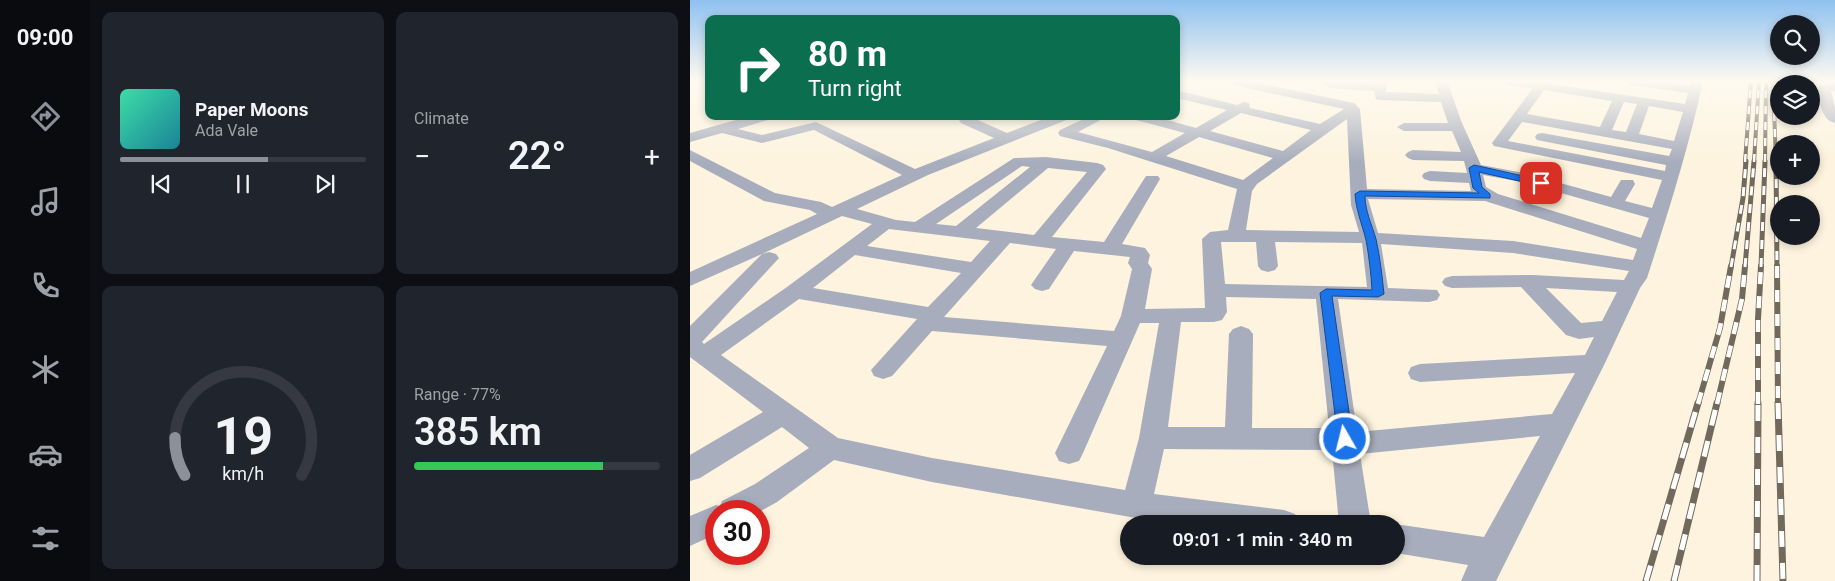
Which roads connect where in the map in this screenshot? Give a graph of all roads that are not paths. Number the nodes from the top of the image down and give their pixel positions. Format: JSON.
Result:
{"nodes":[{"id":1,"x":1234,"y":108,"type":"edge"},
{"id":2,"x":1450,"y":108,"type":"edge"},
{"id":3,"x":1524,"y":108,"type":"edge"},
{"id":4,"x":1570,"y":108,"type":"edge"},
{"id":5,"x":1615,"y":108,"type":"edge"},
{"id":6,"x":1642,"y":108,"type":"edge"},
{"id":7,"x":1690,"y":108,"type":"edge"},
{"id":8,"x":1828,"y":108,"type":"edge"},
{"id":9,"x":1238,"y":109,"type":"junction"},
{"id":10,"x":1353,"y":109,"type":"joint"},
{"id":11,"x":1568,"y":112,"type":"junction"},
{"id":12,"x":1520,"y":114,"type":"junction"},
{"id":13,"x":1835,"y":119,"type":"edge"},
{"id":14,"x":752,"y":120,"type":"edge"},
{"id":15,"x":966,"y":120,"type":"dead end"},
{"id":16,"x":1054,"y":120,"type":"edge"},
{"id":17,"x":1093,"y":120,"type":"edge"},
{"id":18,"x":1152,"y":120,"type":"edge"},
{"id":19,"x":1607,"y":127,"type":"junction"},
{"id":20,"x":1404,"y":128,"type":"dead end"},
{"id":21,"x":1457,"y":128,"type":"junction"},
{"id":22,"x":722,"y":129,"type":"junction"},
{"id":23,"x":1323,"y":129,"type":"junction"},
{"id":24,"x":1198,"y":132,"type":"junction"},
{"id":25,"x":1633,"y":132,"type":"junction"},
{"id":26,"x":1542,"y":137,"type":"dead end"},
{"id":27,"x":690,"y":138,"type":"edge"},
{"id":28,"x":1007,"y":139,"type":"junction"},
{"id":29,"x":1597,"y":139,"type":"dead end"},
{"id":30,"x":690,"y":155,"type":"edge"},
{"id":31,"x":1413,"y":155,"type":"dead end"},
{"id":32,"x":1285,"y":156,"type":"junction"},
{"id":33,"x":1677,"y":156,"type":"junction"},
{"id":34,"x":1154,"y":157,"type":"junction"},
{"id":35,"x":1046,"y":162,"type":"junction"},
{"id":36,"x":1474,"y":168,"type":"junction"},
{"id":37,"x":1573,"y":168,"type":"dead end"},
{"id":38,"x":1433,"y":171,"type":"dead end"},
{"id":39,"x":1152,"y":179,"type":"dead end"},
{"id":40,"x":916,"y":180,"type":"junction"},
{"id":41,"x":1627,"y":184,"type":"dead end"},
{"id":42,"x":1246,"y":186,"type":"junction"},
{"id":43,"x":1558,"y":188,"type":"junction"},
{"id":44,"x":1360,"y":194,"type":"junction"},
{"id":45,"x":1487,"y":196,"type":"junction"},
{"id":46,"x":1615,"y":203,"type":"junction"},
{"id":47,"x":836,"y":212,"type":"junction"},
{"id":48,"x":1658,"y":215,"type":"junction"},
{"id":49,"x":885,"y":223,"type":"junction"},
{"id":50,"x":918,"y":228,"type":"junction"},
{"id":51,"x":960,"y":232,"type":"junction"},
{"id":52,"x":1236,"y":236,"type":"junction"},
{"id":53,"x":1265,"y":236,"type":"junction"},
{"id":54,"x":1005,"y":237,"type":"junction"},
{"id":55,"x":1370,"y":238,"type":"junction"},
{"id":56,"x":1039,"y":241,"type":"junction"},
{"id":57,"x":1069,"y":244,"type":"junction"},
{"id":58,"x":1110,"y":248,"type":"junction"},
{"id":59,"x":851,"y":249,"type":"junction"},
{"id":60,"x":769,"y":258,"type":"dead end"},
{"id":61,"x":1268,"y":266,"type":"dead end"},
{"id":62,"x":1639,"y":266,"type":"junction"},
{"id":63,"x":976,"y":269,"type":"junction"},
{"id":64,"x":690,"y":280,"type":"edge"},
{"id":65,"x":1527,"y":281,"type":"junction"},
{"id":66,"x":1452,"y":282,"type":"dead end"},
{"id":67,"x":1042,"y":285,"type":"dead end"},
{"id":68,"x":1216,"y":290,"type":"junction"},
{"id":69,"x":795,"y":292,"type":"junction"},
{"id":70,"x":1326,"y":293,"type":"junction"},
{"id":71,"x":1378,"y":294,"type":"junction"},
{"id":72,"x":1429,"y":295,"type":"dead end"},
{"id":73,"x":1132,"y":316,"type":"junction"},
{"id":74,"x":1171,"y":316,"type":"junction"},
{"id":75,"x":930,"y":319,"type":"junction"},
{"id":76,"x":1609,"y":328,"type":"junction"},
{"id":77,"x":1241,"y":334,"type":"dead end"},
{"id":78,"x":1120,"y":339,"type":"junction"},
{"id":79,"x":694,"y":347,"type":"edge"},
{"id":80,"x":1592,"y":363,"type":"junction"},
{"id":81,"x":883,"y":370,"type":"dead end"},
{"id":82,"x":1420,"y":373,"type":"dead end"},
{"id":83,"x":782,"y":414,"type":"junction"},
{"id":84,"x":1560,"y":424,"type":"junction"},
{"id":85,"x":1153,"y":438,"type":"junction"},
{"id":86,"x":1238,"y":438,"type":"junction"},
{"id":87,"x":1346,"y":442,"type":"junction"},
{"id":88,"x":830,"y":448,"type":"junction"},
{"id":89,"x":1069,"y":454,"type":"dead end"},
{"id":90,"x":690,"y":469,"type":"edge"},
{"id":91,"x":754,"y":500,"type":"edge"},
{"id":92,"x":1136,"y":505,"type":"junction"},
{"id":93,"x":1214,"y":515,"type":"edge"},
{"id":94,"x":1354,"y":515,"type":"edge"},
{"id":95,"x":705,"y":525,"type":"edge"},
{"id":96,"x":690,"y":532,"type":"edge"},
{"id":97,"x":1405,"y":541,"type":"edge"},
{"id":98,"x":1485,"y":568,"type":"edge"}],
"edges":[{"from":1,"to":9,"type":"street"},
{"from":2,"to":21,"type":"street"},
{"from":3,"to":12,"type":"street"},
{"from":4,"to":11,"type":"street"},
{"from":5,"to":19,"type":"street"},
{"from":6,"to":25,"type":"street"},
{"from":7,"to":33,"type":"street"},
{"from":8,"to":13,"type":"street"},
{"from":9,"to":23,"type":"street"},
{"from":9,"to":24,"type":"street"},
{"from":10,"to":23,"type":"street"},
{"from":10,"to":44,"type":"street"},
{"from":11,"to":12,"type":"street"},
{"from":11,"to":19,"type":"street"},
{"from":12,"to":33,"type":"street"},
{"from":12,"to":33,"type":"street"},
{"from":14,"to":22,"type":"street"},
{"from":15,"to":28,"type":"street"},
{"from":16,"to":28,"type":"street"},
{"from":17,"to":34,"type":"street"},
{"from":18,"to":24,"type":"street"},
{"from":19,"to":25,"type":"street"},
{"from":20,"to":21,"type":"street"},
{"from":21,"to":36,"type":"street"},
{"from":22,"to":27,"type":"street"},
{"from":22,"to":40,"type":"street"},
{"from":23,"to":32,"type":"street"},
{"from":24,"to":32,"type":"street"},
{"from":24,"to":34,"type":"street"},
{"from":25,"to":33,"type":"street"},
{"from":26,"to":33,"type":"street"},
{"from":28,"to":40,"type":"street"},
{"from":29,"to":33,"type":"street"},
{"from":30,"to":47,"type":"street"},
{"from":31,"to":36,"type":"street"},
{"from":32,"to":42,"type":"street"},
{"from":33,"to":48,"type":"street"},
{"from":34,"to":42,"type":"street"},
{"from":35,"to":50,"type":"street"},
{"from":35,"to":51,"type":"street"},
{"from":35,"to":56,"type":"street"},
{"from":36,"to":38,"type":"street"},
{"from":36,"to":43,"type":"street"},
{"from":36,"to":45,"type":"street"},
{"from":37,"to":43,"type":"street"},
{"from":39,"to":58,"type":"street"},
{"from":40,"to":47,"type":"street"},
{"from":41,"to":46,"type":"street"},
{"from":42,"to":52,"type":"street"},
{"from":43,"to":46,"type":"street"},
{"from":44,"to":45,"type":"street"},
{"from":44,"to":55,"type":"street"},
{"from":45,"to":62,"type":"street"},
{"from":46,"to":48,"type":"street"},
{"from":47,"to":49,"type":"street"},
{"from":47,"to":64,"type":"street"},
{"from":48,"to":62,"type":"street"},
{"from":49,"to":50,"type":"street"},
{"from":49,"to":59,"type":"street"},
{"from":50,"to":51,"type":"street"},
{"from":51,"to":54,"type":"street"},
{"from":52,"to":53,"type":"street"},
{"from":52,"to":68,"type":"street"},
{"from":53,"to":55,"type":"street"},
{"from":53,"to":61,"type":"street"},
{"from":54,"to":56,"type":"street"},
{"from":54,"to":63,"type":"street"},
{"from":55,"to":62,"type":"street"},
{"from":55,"to":71,"type":"street"},
{"from":56,"to":57,"type":"street"},
{"from":57,"to":58,"type":"street"},
{"from":57,"to":67,"type":"street"},
{"from":58,"to":73,"type":"street"},
{"from":59,"to":63,"type":"street"},
{"from":59,"to":69,"type":"street"},
{"from":60,"to":79,"type":"street"},
{"from":62,"to":65,"type":"street"},
{"from":62,"to":76,"type":"street"},
{"from":63,"to":75,"type":"street"},
{"from":65,"to":66,"type":"street"},
{"from":65,"to":76,"type":"street"},
{"from":68,"to":70,"type":"street"},
{"from":68,"to":74,"type":"street"},
{"from":69,"to":75,"type":"street"},
{"from":69,"to":79,"type":"street"},
{"from":70,"to":71,"type":"street"},
{"from":70,"to":87,"type":"street"},
{"from":71,"to":72,"type":"street"},
{"from":73,"to":74,"type":"street"},
{"from":73,"to":78,"type":"street"},
{"from":74,"to":85,"type":"street"},
{"from":75,"to":78,"type":"street"},
{"from":75,"to":81,"type":"street"},
{"from":76,"to":80,"type":"street"},
{"from":77,"to":86,"type":"street"},
{"from":78,"to":89,"type":"street"},
{"from":79,"to":83,"type":"street"},
{"from":80,"to":82,"type":"street"},
{"from":80,"to":84,"type":"street"},
{"from":83,"to":88,"type":"street"},
{"from":83,"to":90,"type":"street"},
{"from":84,"to":87,"type":"street"},
{"from":84,"to":98,"type":"street"},
{"from":85,"to":86,"type":"street"},
{"from":85,"to":92,"type":"street"},
{"from":86,"to":87,"type":"street"},
{"from":87,"to":94,"type":"street"},
{"from":88,"to":91,"type":"street"},
{"from":88,"to":92,"type":"street"},
{"from":92,"to":93,"type":"street"},
{"from":95,"to":96,"type":"street"},
{"from":97,"to":98,"type":"street"}]}
